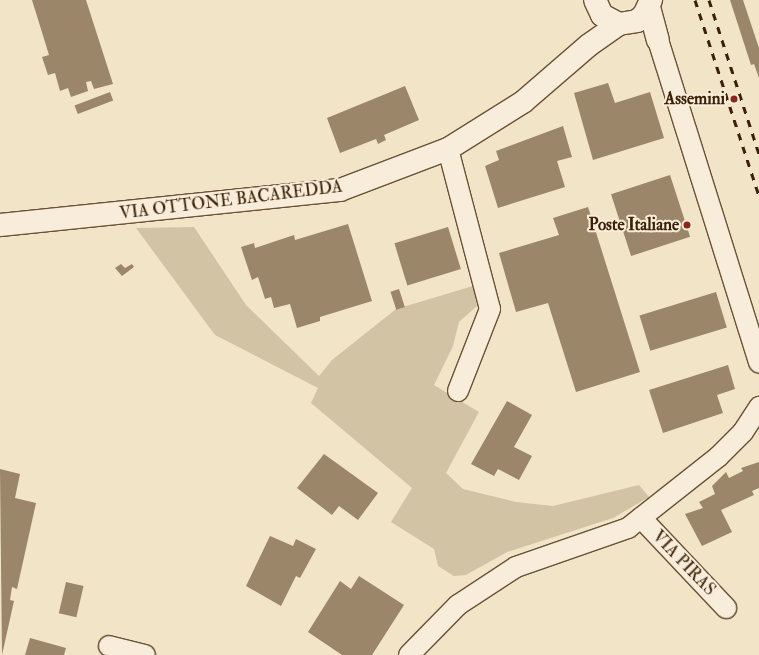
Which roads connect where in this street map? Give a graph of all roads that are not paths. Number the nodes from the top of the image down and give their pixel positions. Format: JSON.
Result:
{"nodes":[{"id":1,"x":650,"y":3,"type":"edge"},
{"id":2,"x":596,"y":4,"type":"edge"},
{"id":3,"x":623,"y":24,"type":"junction"},
{"id":4,"x":658,"y":40,"type":"junction"},
{"id":5,"x":589,"y":45,"type":"junction"},
{"id":6,"x":448,"y":149,"type":"junction"},
{"id":7,"x":0,"y":225,"type":"edge"},
{"id":8,"x":759,"y":363,"type":"edge"},
{"id":9,"x":458,"y":391,"type":"dead end"},
{"id":10,"x":759,"y":407,"type":"edge"},
{"id":11,"x":641,"y":518,"type":"junction"},
{"id":12,"x":726,"y":608,"type":"dead end"},
{"id":13,"x":109,"y":646,"type":"dead end"},
{"id":14,"x":145,"y":655,"type":"edge"},
{"id":15,"x":409,"y":655,"type":"edge"}],
"edges":[{"from":1,"to":3,"type":"street","name":"VIA OTTONE BACAREDDA"},
{"from":1,"to":4,"type":"street"},
{"from":2,"to":3,"type":"street"},
{"from":2,"to":5,"type":"street"},
{"from":3,"to":4,"type":"street"},
{"from":3,"to":5,"type":"street","name":"VIA OTTONE BACAREDDA"},
{"from":4,"to":8,"type":"street"},
{"from":5,"to":6,"type":"street","name":"VIA OTTONE BACAREDDA"},
{"from":6,"to":7,"type":"street","name":"VIA OTTONE BACAREDDA"},
{"from":6,"to":9,"type":"street"},
{"from":10,"to":11,"type":"street"},
{"from":11,"to":12,"type":"street","name":"VIA PIRAS"},
{"from":11,"to":15,"type":"street"},
{"from":13,"to":14,"type":"street"}]}
